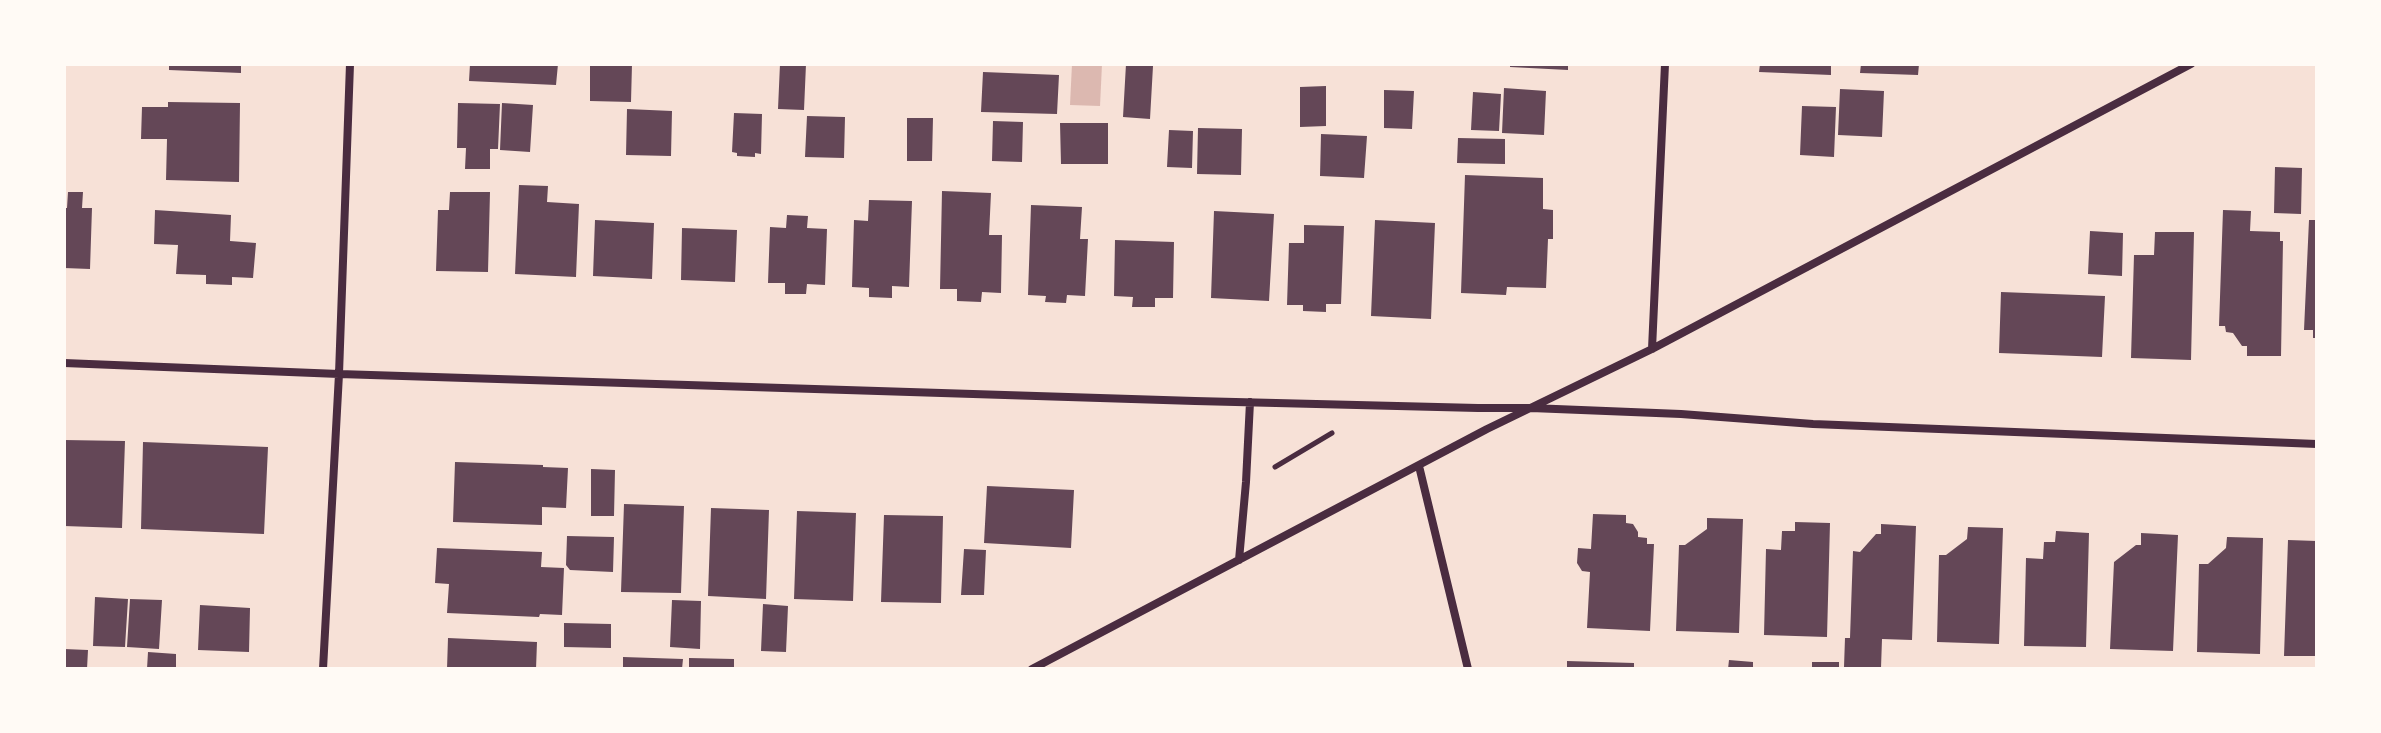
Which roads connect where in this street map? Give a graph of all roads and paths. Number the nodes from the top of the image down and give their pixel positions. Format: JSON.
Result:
{"nodes":[{"id":1,"x":350,"y":64,"type":"edge"},
{"id":2,"x":1665,"y":64,"type":"edge"},
{"id":3,"x":2191,"y":64,"type":"edge"},
{"id":4,"x":1652,"y":349,"type":"junction"},
{"id":5,"x":64,"y":363,"type":"edge"},
{"id":6,"x":339,"y":374,"type":"junction"},
{"id":7,"x":1250,"y":402,"type":"junction"},
{"id":8,"x":1531,"y":408,"type":"junction"},
{"id":9,"x":1333,"y":433,"type":"dead end"},
{"id":10,"x":2317,"y":444,"type":"edge"},
{"id":11,"x":1419,"y":466,"type":"junction"},
{"id":12,"x":1270,"y":469,"type":"dead end"},
{"id":13,"x":1239,"y":560,"type":"junction"},
{"id":14,"x":323,"y":669,"type":"edge"},
{"id":15,"x":1032,"y":669,"type":"edge"},
{"id":16,"x":1468,"y":669,"type":"edge"}],
"edges":[{"from":1,"to":6,"type":"street"},
{"from":2,"to":4,"type":"street"},
{"from":3,"to":4,"type":"street"},
{"from":4,"to":8,"type":"street"},
{"from":5,"to":6,"type":"street"},
{"from":6,"to":7,"type":"street"},
{"from":6,"to":14,"type":"street"},
{"from":7,"to":8,"type":"street"},
{"from":7,"to":13,"type":"street"},
{"from":8,"to":10,"type":"street"},
{"from":8,"to":11,"type":"street"},
{"from":9,"to":12,"type":"path"},
{"from":11,"to":13,"type":"street"},
{"from":11,"to":16,"type":"street"},
{"from":13,"to":15,"type":"street"}]}
